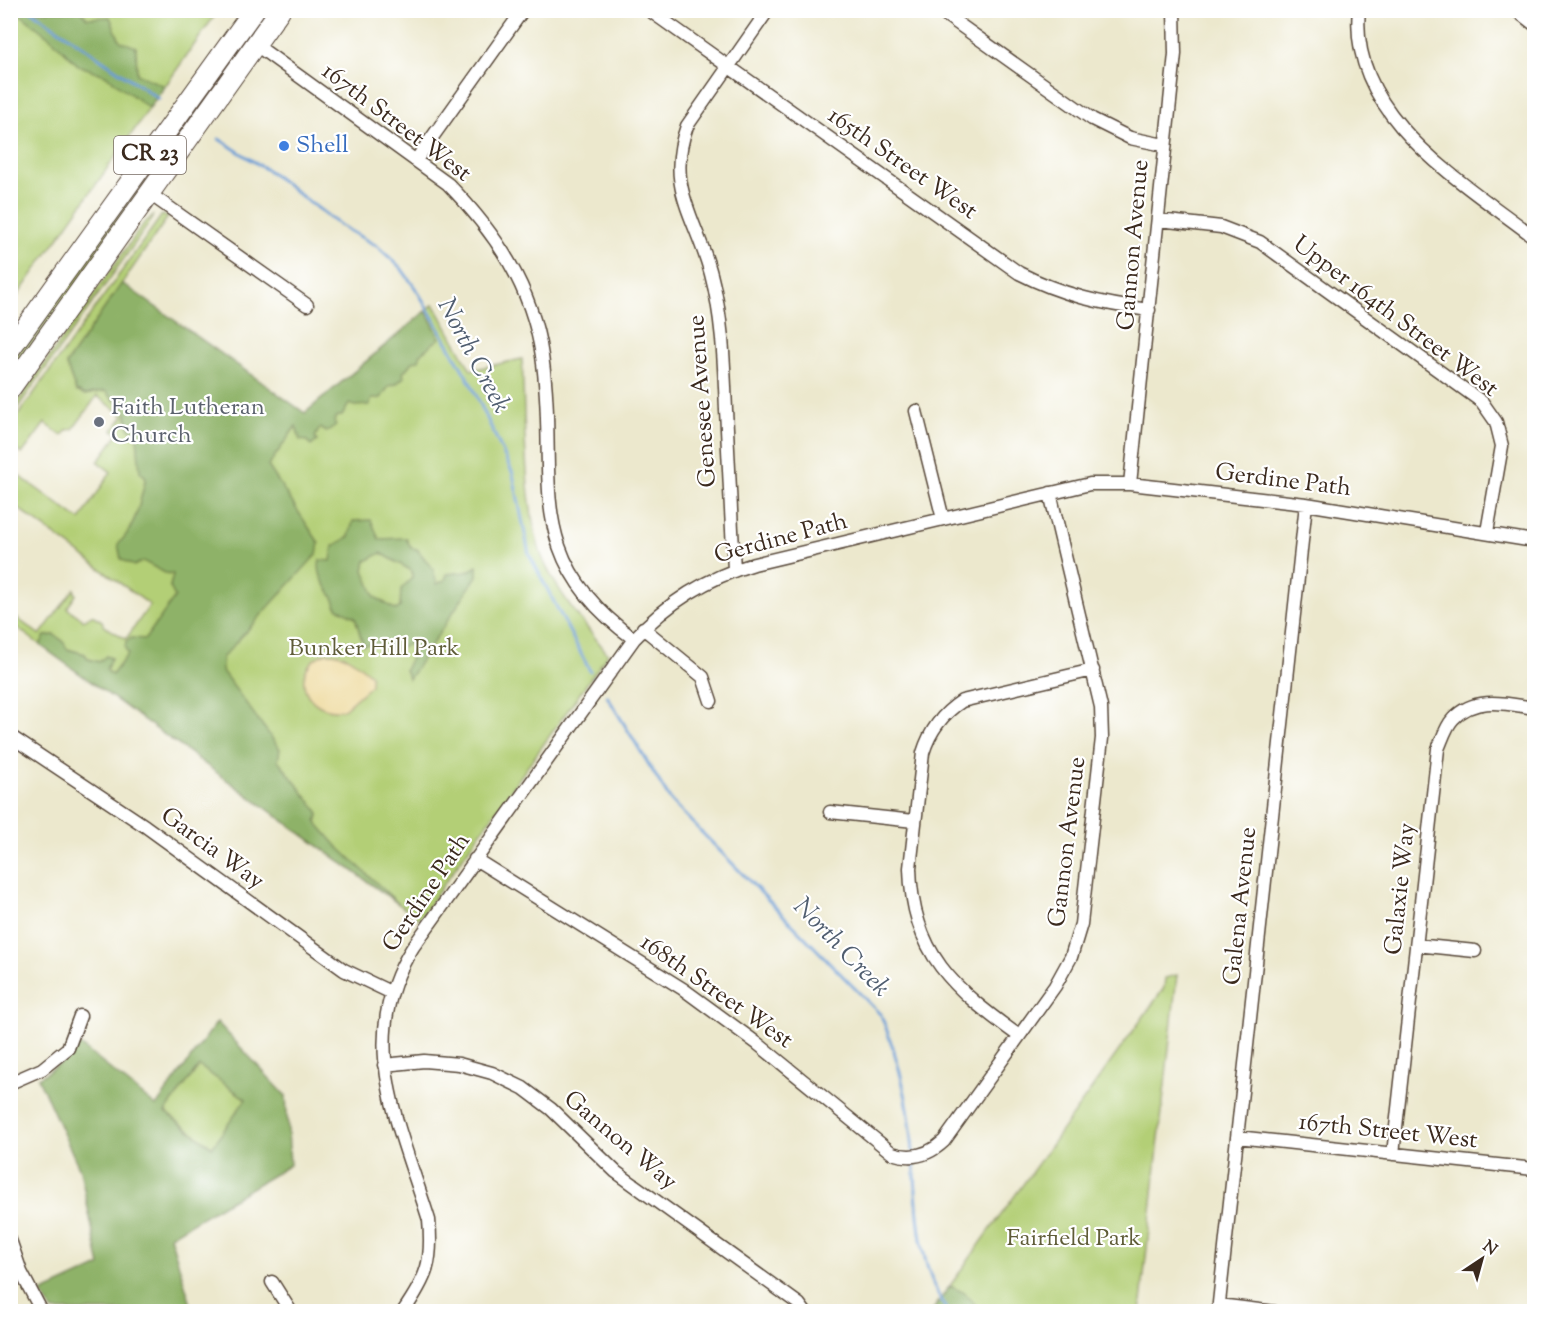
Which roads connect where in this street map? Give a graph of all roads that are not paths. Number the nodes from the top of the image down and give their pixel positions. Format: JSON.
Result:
{"nodes":[{"id":1,"x":254,"y":10,"type":"edge"},
{"id":2,"x":263,"y":10,"type":"edge"},
{"id":3,"x":280,"y":10,"type":"edge"},
{"id":4,"x":523,"y":10,"type":"edge"},
{"id":5,"x":649,"y":10,"type":"edge"},
{"id":6,"x":768,"y":10,"type":"edge"},
{"id":7,"x":939,"y":10,"type":"edge"},
{"id":8,"x":1174,"y":10,"type":"edge"},
{"id":9,"x":1359,"y":10,"type":"edge"},
{"id":10,"x":1516,"y":10,"type":"edge"},
{"id":11,"x":1534,"y":24,"type":"edge"},
{"id":12,"x":256,"y":45,"type":"junction"},
{"id":13,"x":728,"y":67,"type":"junction"},
{"id":14,"x":1164,"y":145,"type":"junction"},
{"id":15,"x":416,"y":160,"type":"junction"},
{"id":16,"x":150,"y":194,"type":"junction"},
{"id":17,"x":1159,"y":220,"type":"junction"},
{"id":18,"x":1534,"y":237,"type":"edge"},
{"id":19,"x":307,"y":305,"type":"dead end"},
{"id":20,"x":1149,"y":310,"type":"junction"},
{"id":21,"x":10,"y":349,"type":"edge"},
{"id":22,"x":10,"y":389,"type":"edge"},
{"id":23,"x":916,"y":411,"type":"dead end"},
{"id":24,"x":1130,"y":484,"type":"junction"},
{"id":25,"x":1050,"y":493,"type":"junction"},
{"id":26,"x":1306,"y":504,"type":"junction"},
{"id":27,"x":943,"y":519,"type":"junction"},
{"id":28,"x":1487,"y":531,"type":"junction"},
{"id":29,"x":1534,"y":540,"type":"edge"},
{"id":30,"x":734,"y":570,"type":"junction"},
{"id":31,"x":644,"y":628,"type":"junction"},
{"id":32,"x":634,"y":639,"type":"junction"},
{"id":33,"x":1093,"y":670,"type":"junction"},
{"id":34,"x":711,"y":701,"type":"dead end"},
{"id":35,"x":1534,"y":708,"type":"edge"},
{"id":36,"x":10,"y":736,"type":"edge"},
{"id":37,"x":830,"y":812,"type":"dead end"},
{"id":38,"x":914,"y":821,"type":"junction"},
{"id":39,"x":475,"y":859,"type":"junction"},
{"id":40,"x":1416,"y":945,"type":"junction"},
{"id":41,"x":1474,"y":951,"type":"dead end"},
{"id":42,"x":390,"y":992,"type":"junction"},
{"id":43,"x":80,"y":1016,"type":"dead end"},
{"id":44,"x":1019,"y":1036,"type":"junction"},
{"id":45,"x":384,"y":1065,"type":"junction"},
{"id":46,"x":10,"y":1083,"type":"edge"},
{"id":47,"x":1237,"y":1137,"type":"junction"},
{"id":48,"x":927,"y":1154,"type":"joint"},
{"id":49,"x":1393,"y":1154,"type":"junction"},
{"id":50,"x":1534,"y":1169,"type":"edge"},
{"id":51,"x":11,"y":1242,"type":"edge"},
{"id":52,"x":272,"y":1282,"type":"dead end"},
{"id":53,"x":1219,"y":1308,"type":"edge"},
{"id":54,"x":42,"y":1311,"type":"edge"},
{"id":55,"x":291,"y":1311,"type":"edge"},
{"id":56,"x":403,"y":1311,"type":"edge"},
{"id":57,"x":805,"y":1311,"type":"edge"},
{"id":58,"x":1275,"y":1311,"type":"edge"}],
"edges":[{"from":1,"to":21,"type":"main road","number":"CR 23"},
{"from":2,"to":12,"type":"main road"},
{"from":3,"to":12,"type":"main road","number":"CR 23"},
{"from":4,"to":15,"type":"street"},
{"from":5,"to":13,"type":"street","name":"165th Street West"},
{"from":6,"to":13,"type":"street","name":"Genesee Avenue"},
{"from":7,"to":14,"type":"street"},
{"from":8,"to":14,"type":"street","name":"Gannon Avenue"},
{"from":9,"to":18,"type":"street"},
{"from":10,"to":11,"type":"street"},
{"from":12,"to":15,"type":"street","name":"167th Street West"},
{"from":12,"to":16,"type":"main road","number":"CR 23"},
{"from":13,"to":20,"type":"street","name":"165th Street West"},
{"from":13,"to":30,"type":"street","name":"Genesee Avenue"},
{"from":14,"to":17,"type":"street","name":"Gannon Avenue"},
{"from":15,"to":32,"type":"street","name":"167th Street West"},
{"from":16,"to":19,"type":"street"},
{"from":16,"to":22,"type":"main road","number":"CR 23"},
{"from":17,"to":20,"type":"street","name":"Gannon Avenue"},
{"from":17,"to":28,"type":"street","name":"Upper 164th Street West"},
{"from":20,"to":24,"type":"street","name":"Gannon Avenue"},
{"from":23,"to":27,"type":"street"},
{"from":24,"to":25,"type":"street","name":"Gerdine Path"},
{"from":24,"to":26,"type":"street","name":"Gerdine Path"},
{"from":25,"to":27,"type":"street","name":"Gerdine Path"},
{"from":25,"to":33,"type":"street","name":"Gannon Avenue"},
{"from":26,"to":28,"type":"street","name":"Gerdine Path"},
{"from":26,"to":47,"type":"street","name":"Galena Avenue"},
{"from":27,"to":30,"type":"street","name":"Gerdine Path"},
{"from":28,"to":29,"type":"street","name":"Gerdine Path"},
{"from":30,"to":31,"type":"street","name":"Gerdine Path"},
{"from":31,"to":32,"type":"street","name":"Gerdine Path"},
{"from":31,"to":34,"type":"street"},
{"from":32,"to":39,"type":"street","name":"Gerdine Path"},
{"from":33,"to":38,"type":"street"},
{"from":33,"to":44,"type":"street","name":"Gannon Avenue"},
{"from":35,"to":40,"type":"street","name":"Galaxie Way"},
{"from":36,"to":42,"type":"street","name":"Garcia Way"},
{"from":37,"to":38,"type":"street"},
{"from":38,"to":44,"type":"street"},
{"from":39,"to":42,"type":"street","name":"Gerdine Path"},
{"from":39,"to":48,"type":"street","name":"168th Street West"},
{"from":40,"to":41,"type":"street"},
{"from":40,"to":49,"type":"street","name":"Galaxie Way"},
{"from":42,"to":45,"type":"street","name":"Gerdine Path"},
{"from":43,"to":46,"type":"street"},
{"from":44,"to":48,"type":"street","name":"Gannon Avenue"},
{"from":45,"to":56,"type":"street","name":"Gerdine Path"},
{"from":45,"to":57,"type":"street","name":"Gannon Way"},
{"from":47,"to":49,"type":"street","name":"167th Street West"},
{"from":47,"to":53,"type":"street","name":"Galena Avenue"},
{"from":49,"to":50,"type":"street","name":"167th Street West"},
{"from":51,"to":54,"type":"street"},
{"from":52,"to":55,"type":"street"},
{"from":53,"to":58,"type":"street"}]}
